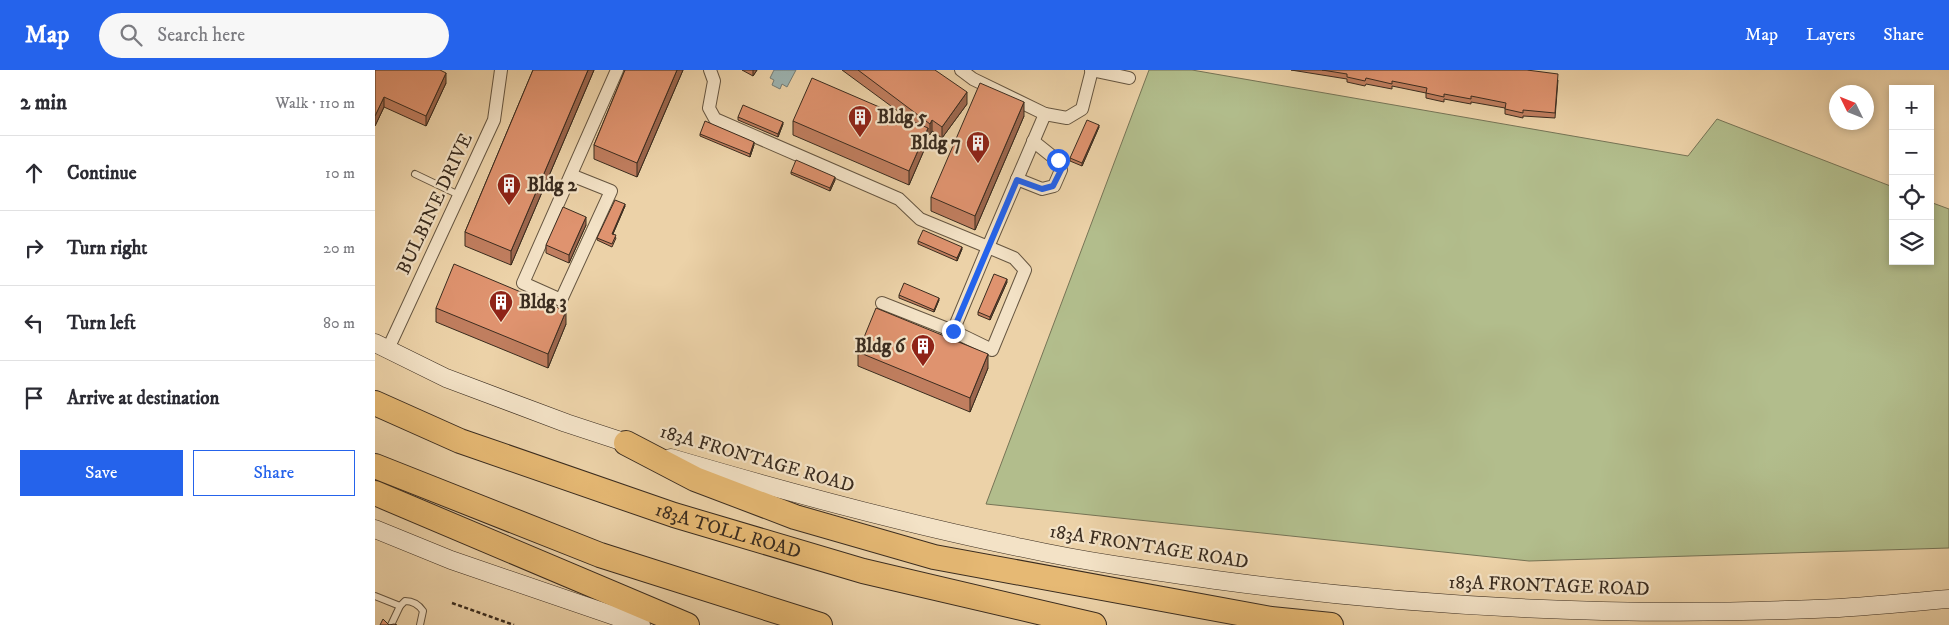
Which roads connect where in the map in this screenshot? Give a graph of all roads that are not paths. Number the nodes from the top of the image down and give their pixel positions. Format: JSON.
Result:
{"nodes":[{"id":1,"x":501,"y":70,"type":"edge"},
{"id":2,"x":617,"y":70,"type":"edge"},
{"id":3,"x":710,"y":70,"type":"edge"},
{"id":4,"x":961,"y":70,"type":"edge"},
{"id":5,"x":1098,"y":71,"type":"edge"},
{"id":6,"x":1129,"y":78,"type":"dead end"},
{"id":7,"x":1045,"y":114,"type":"junction"},
{"id":8,"x":1033,"y":141,"type":"junction"},
{"id":9,"x":415,"y":174,"type":"dead end"},
{"id":10,"x":571,"y":175,"type":"junction"},
{"id":11,"x":1017,"y":180,"type":"junction"},
{"id":12,"x":459,"y":195,"type":"junction"},
{"id":13,"x":988,"y":247,"type":"junction"},
{"id":14,"x":882,"y":303,"type":"dead end"},
{"id":15,"x":953,"y":331,"type":"junction"},
{"id":16,"x":382,"y":346,"type":"edge"},
{"id":17,"x":375,"y":403,"type":"edge"},
{"id":18,"x":626,"y":443,"type":"junction"},
{"id":19,"x":375,"y":466,"type":"edge"},
{"id":20,"x":375,"y":494,"type":"edge"},
{"id":21,"x":375,"y":529,"type":"edge"},
{"id":22,"x":375,"y":596,"type":"edge"},
{"id":23,"x":1949,"y":600,"type":"edge"},
{"id":24,"x":400,"y":606,"type":"junction"},
{"id":25,"x":391,"y":625,"type":"edge"},
{"id":26,"x":420,"y":625,"type":"edge"},
{"id":27,"x":641,"y":625,"type":"edge"},
{"id":28,"x":687,"y":625,"type":"edge"},
{"id":29,"x":821,"y":625,"type":"edge"},
{"id":30,"x":1094,"y":625,"type":"edge"},
{"id":31,"x":1331,"y":625,"type":"edge"}],
"edges":[{"from":1,"to":12,"type":"street","name":"BULBINE DRIVE"},
{"from":2,"to":10,"type":"street"},
{"from":3,"to":13,"type":"street"},
{"from":4,"to":7,"type":"street"},
{"from":5,"to":6,"type":"street"},
{"from":5,"to":7,"type":"street"},
{"from":7,"to":8,"type":"street"},
{"from":8,"to":11,"type":"street"},
{"from":8,"to":11,"type":"street"},
{"from":9,"to":12,"type":"lane"},
{"from":10,"to":10,"type":"street"},
{"from":11,"to":13,"type":"street"},
{"from":12,"to":16,"type":"street","name":"BULBINE DRIVE"},
{"from":13,"to":15,"type":"street"},
{"from":13,"to":15,"type":"street"},
{"from":14,"to":15,"type":"street"},
{"from":16,"to":18,"type":"main road","name":"183A FRONTAGE ROAD"},
{"from":17,"to":30,"type":"highway","name":"183A TOLL ROAD"},
{"from":18,"to":23,"type":"main road","name":"183A FRONTAGE ROAD"},
{"from":18,"to":31,"type":"highway"},
{"from":19,"to":29,"type":"highway"},
{"from":20,"to":28,"type":"highway"},
{"from":21,"to":27,"type":"main road"},
{"from":22,"to":24,"type":"lane"},
{"from":24,"to":25,"type":"lane"},
{"from":24,"to":26,"type":"lane"}]}
